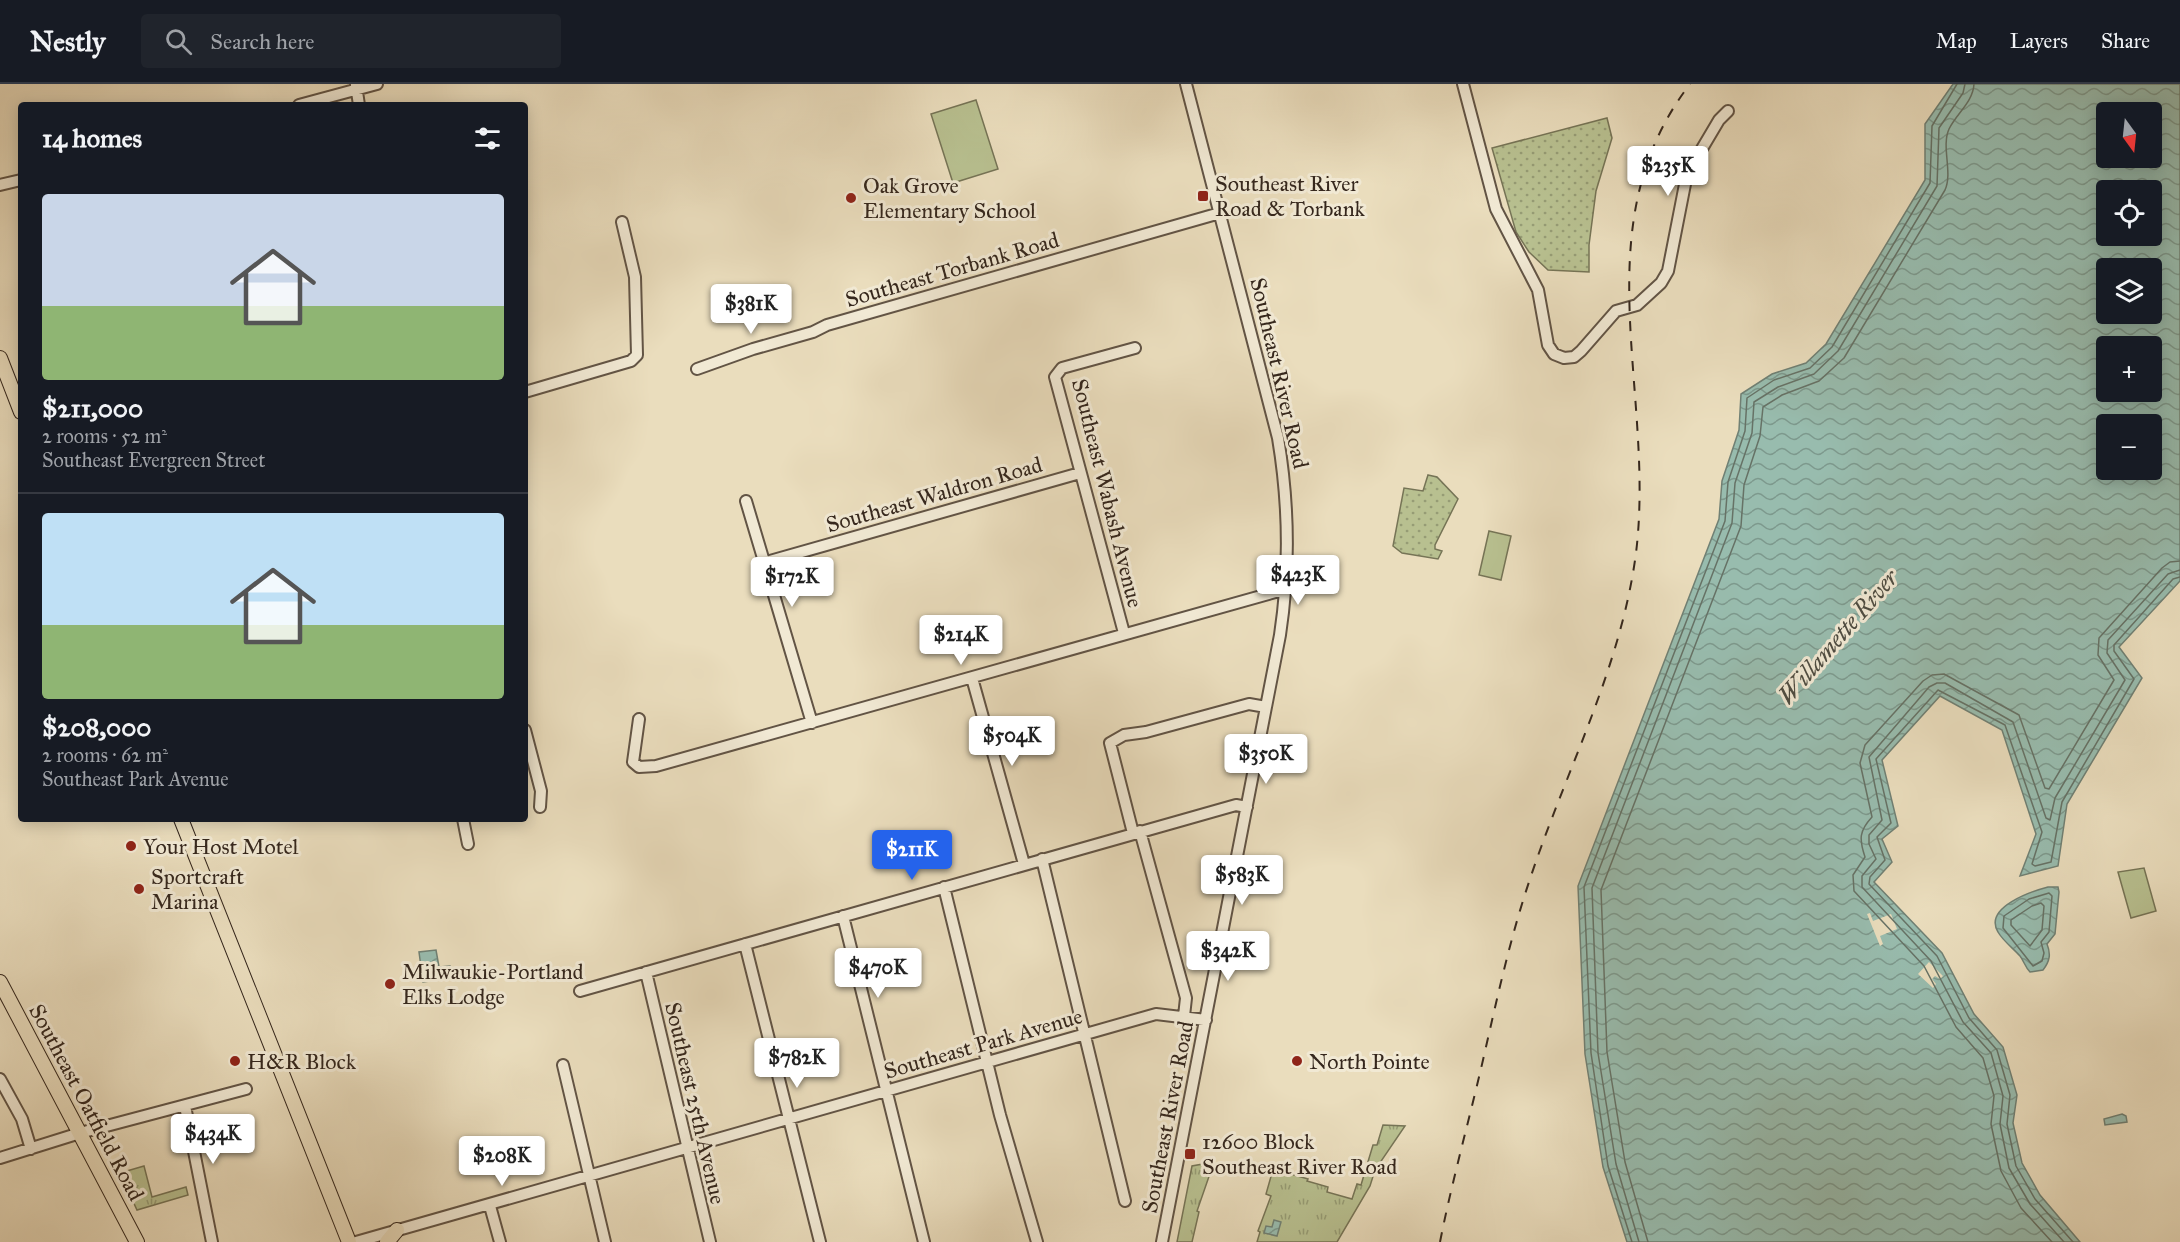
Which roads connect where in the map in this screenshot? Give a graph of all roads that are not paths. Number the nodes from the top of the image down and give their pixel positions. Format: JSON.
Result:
{"nodes":[{"id":1,"x":377,"y":84,"type":"edge"},
{"id":2,"x":1186,"y":84,"type":"edge"},
{"id":3,"x":1463,"y":84,"type":"edge"},
{"id":4,"x":356,"y":87,"type":"edge"},
{"id":5,"x":308,"y":102,"type":"edge"},
{"id":6,"x":358,"y":102,"type":"edge"},
{"id":7,"x":1728,"y":111,"type":"dead end"},
{"id":8,"x":18,"y":181,"type":"edge"},
{"id":9,"x":0,"y":185,"type":"edge"},
{"id":10,"x":1220,"y":213,"type":"junction"},
{"id":11,"x":622,"y":222,"type":"dead end"},
{"id":12,"x":1135,"y":348,"type":"dead end"},
{"id":13,"x":0,"y":358,"type":"edge"},
{"id":14,"x":697,"y":369,"type":"dead end"},
{"id":15,"x":528,"y":391,"type":"edge"},
{"id":16,"x":18,"y":404,"type":"edge"},
{"id":17,"x":1080,"y":473,"type":"junction"},
{"id":18,"x":746,"y":501,"type":"dead end"},
{"id":19,"x":763,"y":563,"type":"junction"},
{"id":20,"x":1286,"y":589,"type":"junction"},
{"id":21,"x":1124,"y":633,"type":"junction"},
{"id":22,"x":972,"y":678,"type":"junction"},
{"id":23,"x":1266,"y":707,"type":"junction"},
{"id":24,"x":639,"y":719,"type":"dead end"},
{"id":25,"x":812,"y":723,"type":"junction"},
{"id":26,"x":528,"y":747,"type":"edge"},
{"id":27,"x":540,"y":807,"type":"dead end"},
{"id":28,"x":1247,"y":807,"type":"junction"},
{"id":29,"x":182,"y":822,"type":"edge"},
{"id":30,"x":463,"y":822,"type":"edge"},
{"id":31,"x":1137,"y":832,"type":"junction"},
{"id":32,"x":468,"y":844,"type":"dead end"},
{"id":33,"x":1042,"y":859,"type":"junction"},
{"id":34,"x":1024,"y":864,"type":"junction"},
{"id":35,"x":944,"y":887,"type":"junction"},
{"id":36,"x":843,"y":916,"type":"junction"},
{"id":37,"x":746,"y":944,"type":"junction"},
{"id":38,"x":646,"y":972,"type":"junction"},
{"id":39,"x":0,"y":982,"type":"edge"},
{"id":40,"x":580,"y":991,"type":"dead end"},
{"id":41,"x":1184,"y":1016,"type":"junction"},
{"id":42,"x":1206,"y":1020,"type":"junction"},
{"id":43,"x":1085,"y":1035,"type":"junction"},
{"id":44,"x":987,"y":1063,"type":"junction"},
{"id":45,"x":563,"y":1065,"type":"dead end"},
{"id":46,"x":0,"y":1078,"type":"edge"},
{"id":47,"x":246,"y":1089,"type":"dead end"},
{"id":48,"x":887,"y":1090,"type":"junction"},
{"id":49,"x":185,"y":1106,"type":"junction"},
{"id":50,"x":789,"y":1118,"type":"junction"},
{"id":51,"x":80,"y":1133,"type":"junction"},
{"id":52,"x":687,"y":1146,"type":"junction"},
{"id":53,"x":31,"y":1149,"type":"junction"},
{"id":54,"x":0,"y":1158,"type":"edge"},
{"id":55,"x":588,"y":1176,"type":"junction"},
{"id":56,"x":1125,"y":1201,"type":"dead end"},
{"id":57,"x":490,"y":1206,"type":"junction"},
{"id":58,"x":397,"y":1230,"type":"junction"},
{"id":59,"x":137,"y":1242,"type":"edge"},
{"id":60,"x":212,"y":1242,"type":"edge"},
{"id":61,"x":349,"y":1242,"type":"edge"},
{"id":62,"x":356,"y":1242,"type":"edge"},
{"id":63,"x":387,"y":1242,"type":"edge"},
{"id":64,"x":500,"y":1242,"type":"edge"},
{"id":65,"x":604,"y":1242,"type":"edge"},
{"id":66,"x":710,"y":1242,"type":"edge"},
{"id":67,"x":820,"y":1242,"type":"edge"},
{"id":68,"x":924,"y":1242,"type":"edge"},
{"id":69,"x":1037,"y":1242,"type":"edge"},
{"id":70,"x":1162,"y":1242,"type":"edge"}],
"edges":[{"from":1,"to":4,"type":"street"},
{"from":2,"to":10,"type":"street","name":"Southeast River Road"},
{"from":3,"to":7,"type":"street"},
{"from":4,"to":5,"type":"street"},
{"from":4,"to":6,"type":"street"},
{"from":8,"to":9,"type":"street"},
{"from":10,"to":14,"type":"street","name":"Southeast Torbank Road"},
{"from":10,"to":20,"type":"street","name":"Southeast River Road"},
{"from":11,"to":15,"type":"street"},
{"from":12,"to":17,"type":"street","name":"Southeast Wabash Avenue"},
{"from":13,"to":16,"type":"main road"},
{"from":17,"to":19,"type":"street","name":"Southeast Waldron Road"},
{"from":17,"to":21,"type":"street","name":"Southeast Wabash Avenue"},
{"from":18,"to":19,"type":"street"},
{"from":19,"to":25,"type":"street"},
{"from":20,"to":21,"type":"street"},
{"from":20,"to":23,"type":"street","name":"Southeast River Road"},
{"from":21,"to":22,"type":"street"},
{"from":22,"to":25,"type":"street"},
{"from":22,"to":34,"type":"street"},
{"from":23,"to":28,"type":"street","name":"Southeast River Road"},
{"from":23,"to":31,"type":"street"},
{"from":24,"to":25,"type":"street"},
{"from":26,"to":27,"type":"street"},
{"from":28,"to":31,"type":"street"},
{"from":28,"to":42,"type":"street","name":"Southeast River Road"},
{"from":29,"to":61,"type":"main road"},
{"from":30,"to":32,"type":"street"},
{"from":31,"to":33,"type":"street"},
{"from":31,"to":41,"type":"street"},
{"from":33,"to":34,"type":"street"},
{"from":33,"to":43,"type":"street"},
{"from":34,"to":35,"type":"street"},
{"from":35,"to":36,"type":"street"},
{"from":35,"to":44,"type":"street"},
{"from":36,"to":37,"type":"street"},
{"from":36,"to":48,"type":"street"},
{"from":37,"to":38,"type":"street"},
{"from":37,"to":50,"type":"street"},
{"from":38,"to":40,"type":"street"},
{"from":38,"to":52,"type":"street","name":"Southeast 25th Avenue"},
{"from":39,"to":51,"type":"main road","name":"Southeast Oatfield Road"},
{"from":41,"to":42,"type":"street","name":"Southeast Park Avenue"},
{"from":41,"to":43,"type":"street","name":"Southeast Park Avenue"},
{"from":42,"to":70,"type":"street","name":"Southeast River Road"},
{"from":43,"to":44,"type":"street","name":"Southeast Park Avenue"},
{"from":43,"to":56,"type":"street"},
{"from":44,"to":48,"type":"street","name":"Southeast Park Avenue"},
{"from":44,"to":69,"type":"street"},
{"from":45,"to":55,"type":"street"},
{"from":46,"to":53,"type":"street"},
{"from":47,"to":49,"type":"street"},
{"from":48,"to":50,"type":"street","name":"Southeast Park Avenue"},
{"from":48,"to":68,"type":"street"},
{"from":49,"to":51,"type":"street"},
{"from":49,"to":60,"type":"street"},
{"from":50,"to":52,"type":"street","name":"Southeast Park Avenue"},
{"from":50,"to":67,"type":"street"},
{"from":51,"to":53,"type":"street"},
{"from":51,"to":59,"type":"main road","name":"Southeast Oatfield Road"},
{"from":52,"to":55,"type":"street","name":"Southeast Park Avenue"},
{"from":52,"to":66,"type":"street","name":"Southeast 25th Avenue"},
{"from":53,"to":54,"type":"street"},
{"from":55,"to":57,"type":"street","name":"Southeast Park Avenue"},
{"from":55,"to":65,"type":"street"},
{"from":57,"to":58,"type":"street","name":"Southeast Park Avenue"},
{"from":57,"to":64,"type":"street"},
{"from":58,"to":62,"type":"street","name":"Southeast Park Avenue"},
{"from":58,"to":63,"type":"main road"}]}
